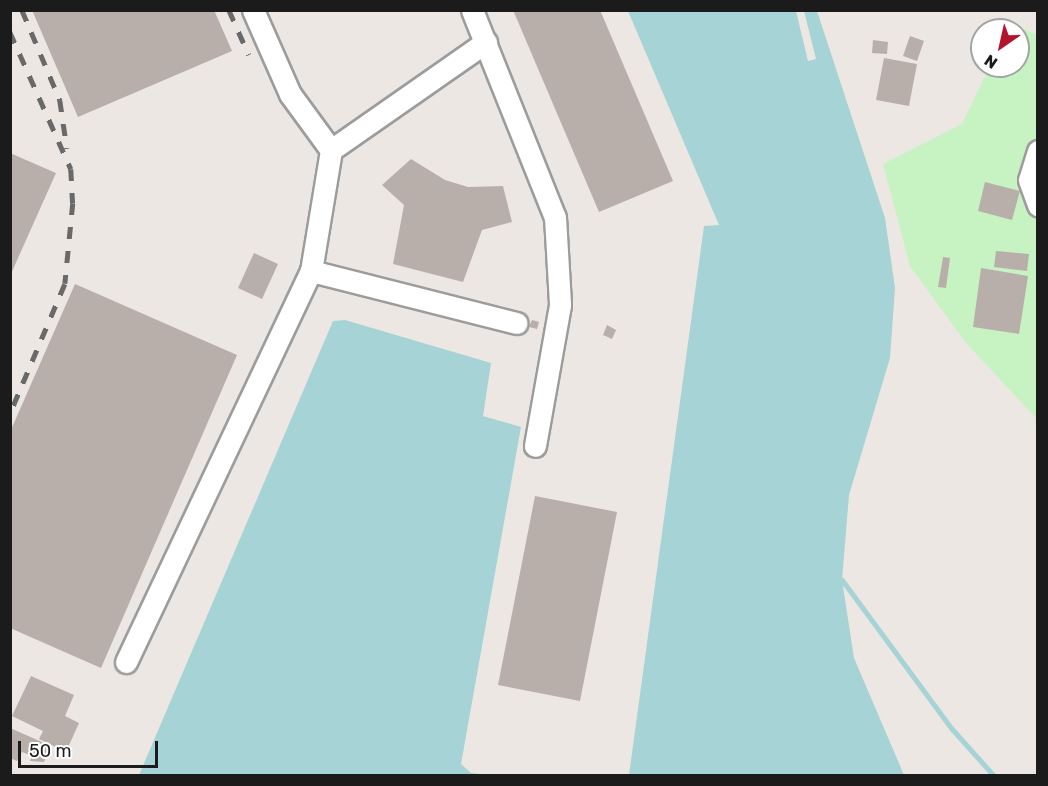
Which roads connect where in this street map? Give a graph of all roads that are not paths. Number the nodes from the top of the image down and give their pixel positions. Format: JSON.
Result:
{"nodes":[{"id":1,"x":253,"y":10,"type":"edge"},
{"id":2,"x":472,"y":10,"type":"edge"},
{"id":3,"x":486,"y":42,"type":"junction"},
{"id":4,"x":331,"y":150,"type":"junction"},
{"id":5,"x":1038,"y":151,"type":"edge"},
{"id":6,"x":1038,"y":205,"type":"edge"},
{"id":7,"x":311,"y":271,"type":"junction"},
{"id":8,"x":517,"y":323,"type":"dead end"},
{"id":9,"x":535,"y":446,"type":"dead end"},
{"id":10,"x":126,"y":662,"type":"dead end"}],
"edges":[{"from":1,"to":4,"type":"lane"},
{"from":2,"to":3,"type":"lane"},
{"from":3,"to":4,"type":"lane"},
{"from":3,"to":9,"type":"lane"},
{"from":4,"to":7,"type":"lane"},
{"from":5,"to":6,"type":"lane"},
{"from":7,"to":8,"type":"lane"},
{"from":7,"to":10,"type":"lane"}]}
